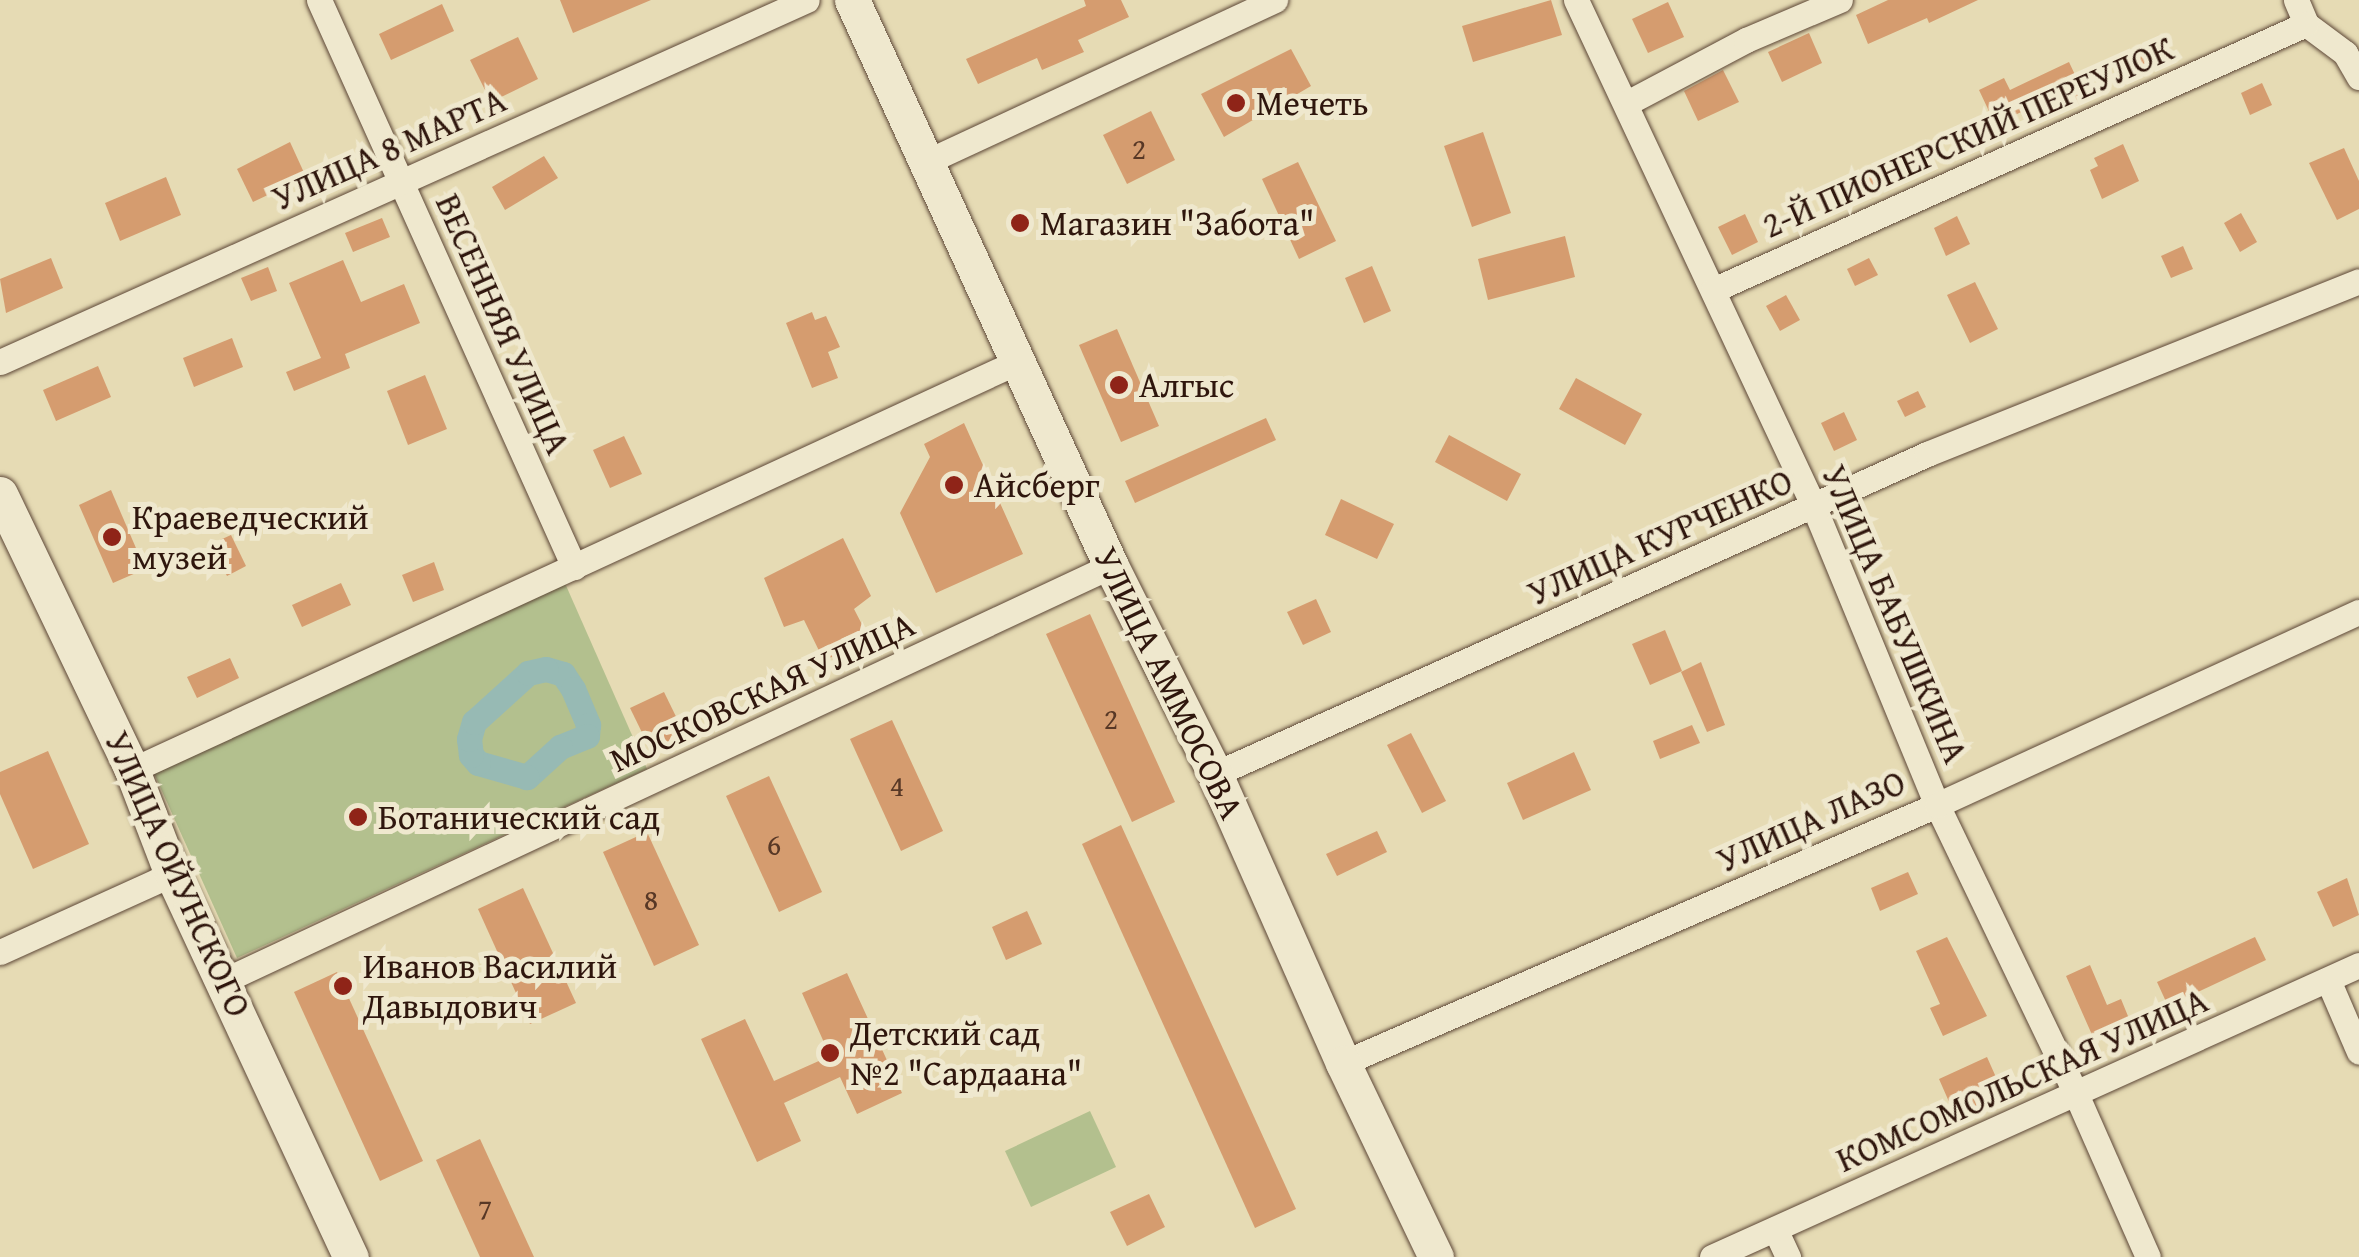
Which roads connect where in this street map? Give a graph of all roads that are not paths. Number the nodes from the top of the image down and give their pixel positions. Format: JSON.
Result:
{"nodes":[{"id":1,"x":319,"y":0,"type":"edge"},
{"id":2,"x":807,"y":0,"type":"edge"},
{"id":3,"x":852,"y":0,"type":"edge"},
{"id":4,"x":1275,"y":0,"type":"edge"},
{"id":5,"x":1576,"y":0,"type":"edge"},
{"id":6,"x":1840,"y":0,"type":"edge"},
{"id":7,"x":2301,"y":12,"type":"edge"},
{"id":8,"x":2359,"y":77,"type":"edge"},
{"id":9,"x":1627,"y":103,"type":"junction"},
{"id":10,"x":926,"y":162,"type":"junction"},
{"id":11,"x":401,"y":182,"type":"junction"},
{"id":12,"x":2359,"y":281,"type":"edge"},
{"id":13,"x":1713,"y":290,"type":"junction"},
{"id":14,"x":0,"y":362,"type":"edge"},
{"id":15,"x":1017,"y":362,"type":"junction"},
{"id":16,"x":0,"y":494,"type":"edge"},
{"id":17,"x":1814,"y":507,"type":"junction"},
{"id":18,"x":1111,"y":566,"type":"junction"},
{"id":19,"x":574,"y":567,"type":"junction"},
{"id":20,"x":2359,"y":612,"type":"edge"},
{"id":21,"x":132,"y":770,"type":"junction"},
{"id":22,"x":1216,"y":774,"type":"junction"},
{"id":23,"x":1938,"y":805,"type":"junction"},
{"id":24,"x":172,"y":874,"type":"junction"},
{"id":25,"x":0,"y":952,"type":"edge"},
{"id":26,"x":2359,"y":966,"type":"edge"},
{"id":27,"x":225,"y":980,"type":"junction"},
{"id":28,"x":2328,"y":980,"type":"junction"},
{"id":29,"x":2359,"y":1052,"type":"edge"},
{"id":30,"x":1343,"y":1063,"type":"junction"},
{"id":31,"x":2076,"y":1094,"type":"junction"},
{"id":32,"x":1775,"y":1229,"type":"junction"},
{"id":33,"x":351,"y":1257,"type":"edge"},
{"id":34,"x":1436,"y":1257,"type":"edge"},
{"id":35,"x":1712,"y":1257,"type":"edge"},
{"id":36,"x":1788,"y":1257,"type":"edge"},
{"id":37,"x":2148,"y":1257,"type":"edge"}],
"edges":[{"from":1,"to":11,"type":"street","name":"ВЕСЕННЯЯ УЛИЦА"},
{"from":2,"to":11,"type":"street","name":"УЛИЦА 8 МАРТА"},
{"from":3,"to":10,"type":"main road","name":"УЛИЦА АММОСОВА"},
{"from":4,"to":10,"type":"street"},
{"from":5,"to":9,"type":"street","name":"УЛИЦА БАБУШКИНА"},
{"from":6,"to":9,"type":"street"},
{"from":7,"to":8,"type":"street"},
{"from":7,"to":13,"type":"street","name":"2-Й ПИОНЕРСКИЙ ПЕРЕУЛОК"},
{"from":9,"to":13,"type":"street","name":"УЛИЦА БАБУШКИНА"},
{"from":10,"to":15,"type":"main road","name":"УЛИЦА АММОСОВА"},
{"from":11,"to":14,"type":"street","name":"УЛИЦА 8 МАРТА"},
{"from":11,"to":19,"type":"street","name":"ВЕСЕННЯЯ УЛИЦА"},
{"from":12,"to":17,"type":"street","name":"УЛИЦА КУРЧЕНКО"},
{"from":13,"to":17,"type":"street","name":"УЛИЦА БАБУШКИНА"},
{"from":15,"to":18,"type":"main road","name":"УЛИЦА АММОСОВА"},
{"from":15,"to":19,"type":"street"},
{"from":16,"to":21,"type":"main road","name":"УЛИЦА ОЙУНСКОГО"},
{"from":17,"to":22,"type":"street","name":"УЛИЦА КУРЧЕНКО"},
{"from":17,"to":23,"type":"street","name":"УЛИЦА БАБУШКИНА"},
{"from":18,"to":22,"type":"main road","name":"УЛИЦА АММОСОВА"},
{"from":18,"to":27,"type":"street","name":"МОСКОВСКАЯ УЛИЦА"},
{"from":19,"to":21,"type":"street"},
{"from":20,"to":23,"type":"street","name":"УЛИЦА ЛАЗО"},
{"from":21,"to":24,"type":"main road","name":"УЛИЦА ОЙУНСКОГО"},
{"from":22,"to":30,"type":"main road","name":"УЛИЦА АММОСОВА"},
{"from":23,"to":30,"type":"street","name":"УЛИЦА ЛАЗО"},
{"from":23,"to":31,"type":"street","name":"УЛИЦА БАБУШКИНА"},
{"from":24,"to":25,"type":"street"},
{"from":24,"to":27,"type":"main road","name":"УЛИЦА ОЙУНСКОГО"},
{"from":26,"to":28,"type":"street","name":"КОМСОМОЛЬСКАЯ УЛИЦА"},
{"from":27,"to":33,"type":"main road","name":"УЛИЦА ОЙУНСКОГО"},
{"from":28,"to":29,"type":"street"},
{"from":28,"to":31,"type":"street","name":"КОМСОМОЛЬСКАЯ УЛИЦА"},
{"from":30,"to":34,"type":"main road","name":"УЛИЦА АММОСОВА"},
{"from":31,"to":32,"type":"street","name":"КОМСОМОЛЬСКАЯ УЛИЦА"},
{"from":31,"to":37,"type":"street","name":"УЛИЦА БАБУШКИНА"},
{"from":32,"to":35,"type":"street","name":"КОМСОМОЛЬСКАЯ УЛИЦА"},
{"from":32,"to":36,"type":"street"}]}
